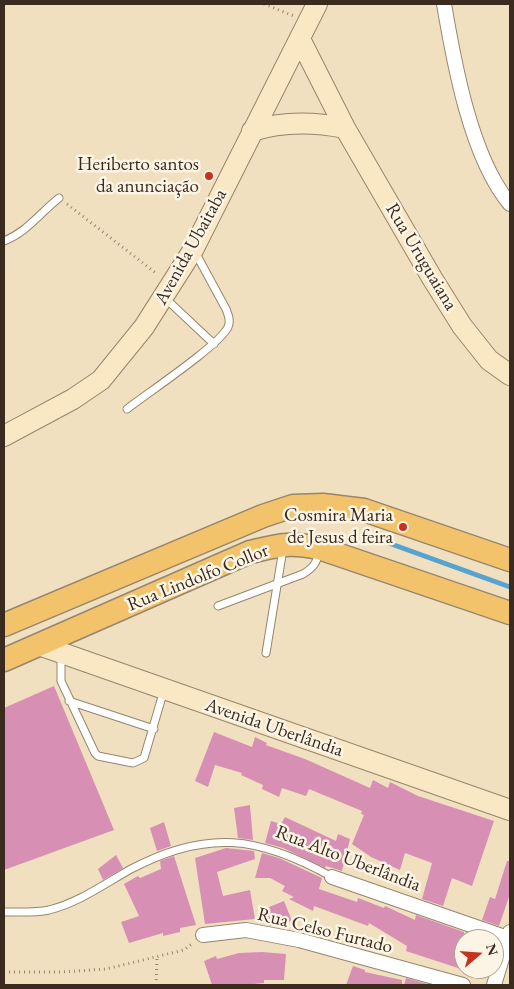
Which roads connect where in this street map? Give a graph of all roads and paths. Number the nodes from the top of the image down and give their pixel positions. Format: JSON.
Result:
{"nodes":[{"id":1,"x":264,"y":4,"type":"edge"},
{"id":2,"x":444,"y":4,"type":"edge"},
{"id":3,"x":308,"y":21,"type":"edge"},
{"id":4,"x":344,"y":128,"type":"junction"},
{"id":5,"x":252,"y":131,"type":"junction"},
{"id":6,"x":59,"y":198,"type":"joint"},
{"id":7,"x":510,"y":204,"type":"edge"},
{"id":8,"x":4,"y":241,"type":"edge"},
{"id":9,"x":193,"y":250,"type":"junction"},
{"id":10,"x":168,"y":291,"type":"junction"},
{"id":11,"x":214,"y":344,"type":"junction"},
{"id":12,"x":510,"y":375,"type":"edge"},
{"id":13,"x":127,"y":409,"type":"dead end"},
{"id":14,"x":4,"y":436,"type":"edge"},
{"id":15,"x":284,"y":544,"type":"junction"},
{"id":16,"x":319,"y":548,"type":"junction"},
{"id":17,"x":510,"y":560,"type":"edge"},
{"id":18,"x":277,"y":585,"type":"junction"},
{"id":19,"x":218,"y":606,"type":"dead end"},
{"id":20,"x":510,"y":612,"type":"edge"},
{"id":21,"x":4,"y":625,"type":"edge"},
{"id":22,"x":39,"y":645,"type":"junction"},
{"id":23,"x":62,"y":652,"type":"junction"},
{"id":24,"x":266,"y":654,"type":"dead end"},
{"id":25,"x":4,"y":660,"type":"edge"},
{"id":26,"x":164,"y":690,"type":"junction"},
{"id":27,"x":69,"y":701,"type":"junction"},
{"id":28,"x":154,"y":729,"type":"junction"},
{"id":29,"x":510,"y":810,"type":"edge"},
{"id":30,"x":332,"y":877,"type":"joint"},
{"id":31,"x":4,"y":912,"type":"edge"},
{"id":32,"x":203,"y":935,"type":"joint"},
{"id":33,"x":509,"y":935,"type":"edge"},
{"id":34,"x":157,"y":957,"type":"junction"},
{"id":35,"x":4,"y":972,"type":"edge"},
{"id":36,"x":156,"y":985,"type":"edge"},
{"id":37,"x":464,"y":985,"type":"edge"},
{"id":38,"x":494,"y":985,"type":"edge"}],
"edges":[{"from":1,"to":3,"type":"path"},
{"from":2,"to":7,"type":"street"},
{"from":3,"to":4,"type":"street","name":"Rua Uruguaiana"},
{"from":3,"to":5,"type":"street","name":"Avenida Ubaitaba"},
{"from":4,"to":5,"type":"street"},
{"from":4,"to":12,"type":"street","name":"Rua Uruguaiana"},
{"from":5,"to":9,"type":"street","name":"Avenida Ubaitaba"},
{"from":6,"to":8,"type":"lane"},
{"from":6,"to":10,"type":"path"},
{"from":9,"to":10,"type":"street","name":"Avenida Ubaitaba"},
{"from":9,"to":11,"type":"lane"},
{"from":10,"to":11,"type":"lane"},
{"from":10,"to":14,"type":"street","name":"Avenida Ubaitaba"},
{"from":11,"to":13,"type":"lane"},
{"from":15,"to":16,"type":"main road","name":"Rua Lindolfo Collor"},
{"from":15,"to":18,"type":"lane"},
{"from":15,"to":22,"type":"main road","name":"Rua Lindolfo Collor"},
{"from":16,"to":18,"type":"lane"},
{"from":16,"to":20,"type":"main road","name":"Rua Lindolfo Collor"},
{"from":17,"to":21,"type":"main road","name":"Rua Lindolfo Collor"},
{"from":18,"to":19,"type":"lane"},
{"from":18,"to":24,"type":"lane"},
{"from":22,"to":23,"type":"street","name":"Avenida Uberlândia"},
{"from":22,"to":25,"type":"main road","name":"Rua Lindolfo Collor"},
{"from":23,"to":26,"type":"street","name":"Avenida Uberlândia"},
{"from":23,"to":27,"type":"lane"},
{"from":26,"to":28,"type":"lane"},
{"from":26,"to":29,"type":"street","name":"Avenida Uberlândia"},
{"from":27,"to":28,"type":"lane"},
{"from":27,"to":28,"type":"lane"},
{"from":30,"to":31,"type":"lane","name":"Rua Alto Uberlândia"},
{"from":30,"to":33,"type":"street","name":"Rua Alto Uberlândia"},
{"from":32,"to":34,"type":"path"},
{"from":32,"to":37,"type":"street","name":"Rua Celso Furtado"},
{"from":33,"to":38,"type":"street"},
{"from":34,"to":35,"type":"path"},
{"from":34,"to":36,"type":"path"}]}
